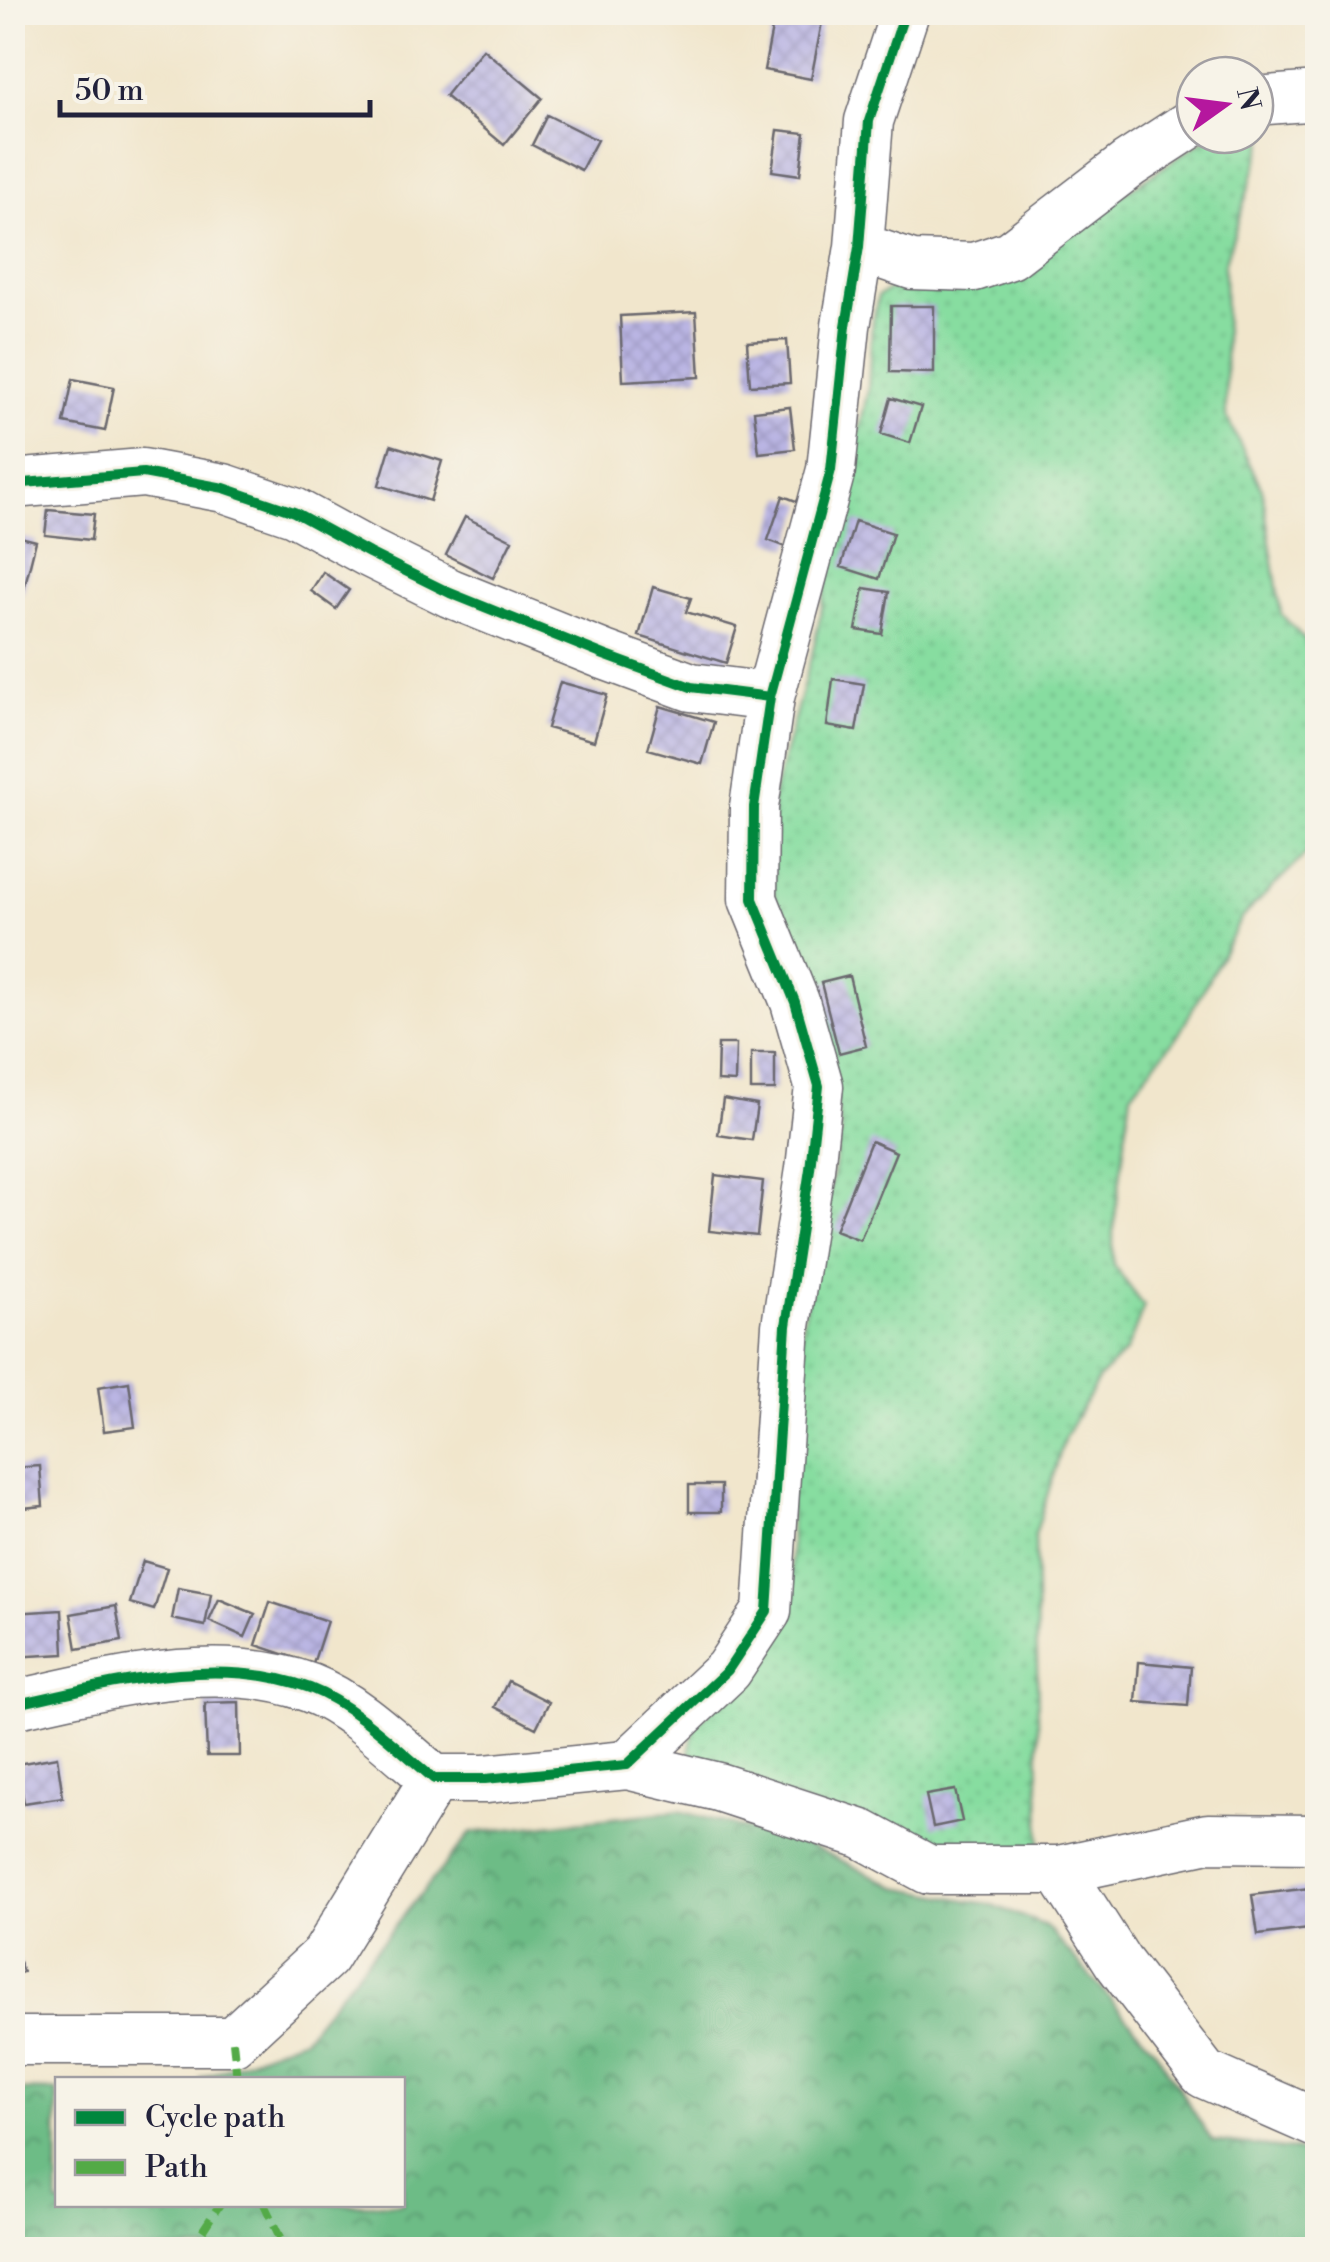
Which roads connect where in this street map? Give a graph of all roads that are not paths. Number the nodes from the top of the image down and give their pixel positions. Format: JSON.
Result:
{"nodes":[{"id":1,"x":905,"y":12,"type":"edge"},
{"id":2,"x":1318,"y":96,"type":"edge"},
{"id":3,"x":1275,"y":99,"type":"edge"},
{"id":4,"x":1175,"y":133,"type":"edge"},
{"id":5,"x":859,"y":246,"type":"junction"},
{"id":6,"x":12,"y":484,"type":"edge"},
{"id":7,"x":770,"y":697,"type":"junction"},
{"id":8,"x":12,"y":1704,"type":"edge"},
{"id":9,"x":627,"y":1764,"type":"junction"},
{"id":10,"x":434,"y":1780,"type":"junction"},
{"id":11,"x":1318,"y":1839,"type":"edge"},
{"id":12,"x":1059,"y":1870,"type":"junction"},
{"id":13,"x":12,"y":2042,"type":"edge"},
{"id":14,"x":1318,"y":2124,"type":"edge"}],
"edges":[{"from":1,"to":5,"type":"street"},
{"from":2,"to":3,"type":"street"},
{"from":4,"to":5,"type":"street"},
{"from":5,"to":7,"type":"street"},
{"from":6,"to":7,"type":"street"},
{"from":7,"to":9,"type":"street"},
{"from":8,"to":10,"type":"street"},
{"from":9,"to":10,"type":"street"},
{"from":9,"to":12,"type":"street"},
{"from":10,"to":13,"type":"street"},
{"from":11,"to":12,"type":"street"},
{"from":12,"to":14,"type":"street"}]}
